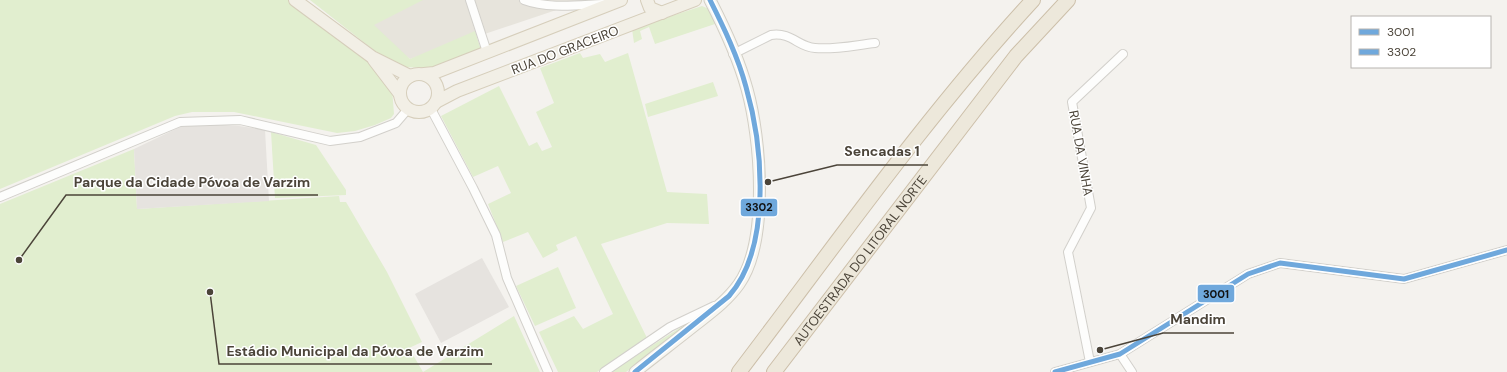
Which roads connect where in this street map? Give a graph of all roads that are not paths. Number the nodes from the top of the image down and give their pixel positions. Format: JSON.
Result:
{"nodes":[{"id":1,"x":295,"y":0,"type":"edge"},
{"id":2,"x":470,"y":0,"type":"edge"},
{"id":3,"x":524,"y":0,"type":"edge"},
{"id":4,"x":647,"y":0,"type":"edge"},
{"id":5,"x":695,"y":0,"type":"edge"},
{"id":6,"x":703,"y":0,"type":"edge"},
{"id":7,"x":1033,"y":0,"type":"edge"},
{"id":8,"x":1068,"y":0,"type":"edge"},
{"id":9,"x":616,"y":2,"type":"edge"},
{"id":10,"x":713,"y":3,"type":"edge"},
{"id":11,"x":662,"y":13,"type":"junction"},
{"id":12,"x":875,"y":43,"type":"dead end"},
{"id":13,"x":487,"y":52,"type":"junction"},
{"id":14,"x":734,"y":54,"type":"junction"},
{"id":15,"x":1123,"y":54,"type":"dead end"},
{"id":16,"x":372,"y":57,"type":"junction"},
{"id":17,"x":424,"y":74,"type":"junction"},
{"id":18,"x":410,"y":76,"type":"junction"},
{"id":19,"x":400,"y":94,"type":"junction"},
{"id":20,"x":434,"y":105,"type":"junction"},
{"id":21,"x":408,"y":109,"type":"junction"},
{"id":22,"x":0,"y":197,"type":"edge"},
{"id":23,"x":1507,"y":250,"type":"edge"},
{"id":24,"x":723,"y":303,"type":"junction"},
{"id":25,"x":1120,"y":354,"type":"junction"},
{"id":26,"x":1090,"y":362,"type":"junction"},
{"id":27,"x":1076,"y":369,"type":"edge"},
{"id":28,"x":548,"y":372,"type":"edge"},
{"id":29,"x":604,"y":372,"type":"edge"},
{"id":30,"x":635,"y":372,"type":"edge"},
{"id":31,"x":739,"y":372,"type":"edge"},
{"id":32,"x":774,"y":372,"type":"edge"},
{"id":33,"x":1055,"y":372,"type":"edge"},
{"id":34,"x":1132,"y":372,"type":"edge"}],
"edges":[{"from":1,"to":16,"type":"main road"},
{"from":2,"to":13,"type":"street"},
{"from":3,"to":9,"type":"street"},
{"from":4,"to":11,"type":"main road"},
{"from":5,"to":11,"type":"main road","name":"RUA DO GRACEIRO"},
{"from":6,"to":10,"type":"street"},
{"from":7,"to":31,"type":"highway","name":"AUTOESTRADA DO LITORAL NORTE"},
{"from":8,"to":32,"type":"highway","name":"AUTOESTRADA DO LITORAL NORTE"},
{"from":9,"to":13,"type":"main road"},
{"from":10,"to":14,"type":"street"},
{"from":11,"to":20,"type":"main road","name":"RUA DO GRACEIRO"},
{"from":12,"to":14,"type":"street"},
{"from":13,"to":17,"type":"main road"},
{"from":14,"to":24,"type":"street"},
{"from":15,"to":26,"type":"street","name":"RUA DA VINHA"},
{"from":16,"to":18,"type":"main road"},
{"from":16,"to":19,"type":"main road"},
{"from":17,"to":18,"type":"main road"},
{"from":17,"to":20,"type":"main road"},
{"from":18,"to":19,"type":"main road"},
{"from":19,"to":21,"type":"main road"},
{"from":20,"to":21,"type":"main road"},
{"from":20,"to":28,"type":"street"},
{"from":21,"to":22,"type":"street"},
{"from":23,"to":25,"type":"street"},
{"from":24,"to":29,"type":"street"},
{"from":24,"to":30,"type":"street"},
{"from":25,"to":26,"type":"street"},
{"from":25,"to":34,"type":"street"},
{"from":26,"to":27,"type":"street"},
{"from":27,"to":33,"type":"street"}]}
